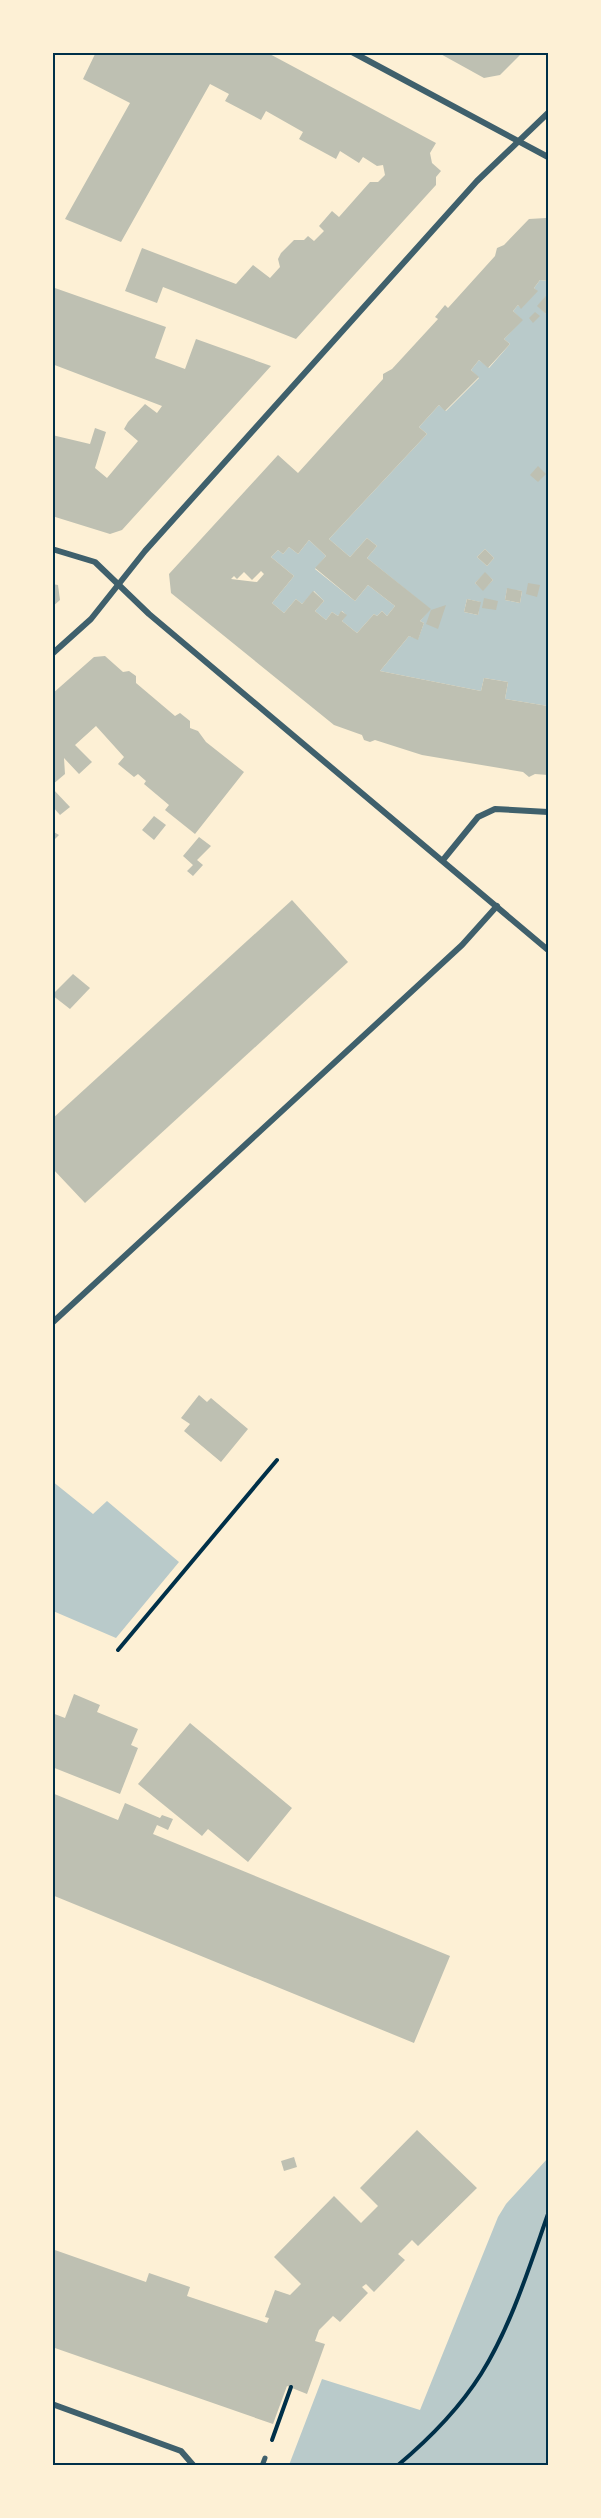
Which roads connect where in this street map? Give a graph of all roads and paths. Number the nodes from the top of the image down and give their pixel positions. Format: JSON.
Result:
{"nodes":[{"id":1,"x":352,"y":52,"type":"edge"},
{"id":2,"x":549,"y":113,"type":"edge"},
{"id":3,"x":519,"y":141,"type":"junction"},
{"id":4,"x":549,"y":157,"type":"edge"},
{"id":5,"x":52,"y":549,"type":"edge"},
{"id":6,"x":118,"y":585,"type":"junction"},
{"id":7,"x":52,"y":654,"type":"edge"},
{"id":8,"x":549,"y":812,"type":"edge"},
{"id":9,"x":443,"y":860,"type":"junction"},
{"id":10,"x":496,"y":906,"type":"junction"},
{"id":11,"x":549,"y":950,"type":"edge"},
{"id":12,"x":52,"y":1323,"type":"edge"},
{"id":13,"x":277,"y":1460,"type":"dead end"},
{"id":14,"x":118,"y":1650,"type":"dead end"},
{"id":15,"x":549,"y":2214,"type":"edge"},
{"id":16,"x":291,"y":2387,"type":"dead end"},
{"id":17,"x":52,"y":2404,"type":"edge"},
{"id":18,"x":265,"y":2458,"type":"joint"},
{"id":19,"x":194,"y":2466,"type":"edge"},
{"id":20,"x":262,"y":2466,"type":"edge"},
{"id":21,"x":397,"y":2466,"type":"edge"}],
"edges":[{"from":1,"to":3,"type":"street"},
{"from":2,"to":3,"type":"street"},
{"from":3,"to":4,"type":"street"},
{"from":3,"to":6,"type":"street"},
{"from":5,"to":6,"type":"street"},
{"from":6,"to":7,"type":"street"},
{"from":6,"to":9,"type":"street"},
{"from":8,"to":9,"type":"street"},
{"from":9,"to":10,"type":"street"},
{"from":10,"to":11,"type":"street"},
{"from":10,"to":12,"type":"street"},
{"from":13,"to":14,"type":"path"},
{"from":15,"to":21,"type":"path"},
{"from":16,"to":18,"type":"path"},
{"from":17,"to":19,"type":"street"},
{"from":18,"to":20,"type":"street"}]}
